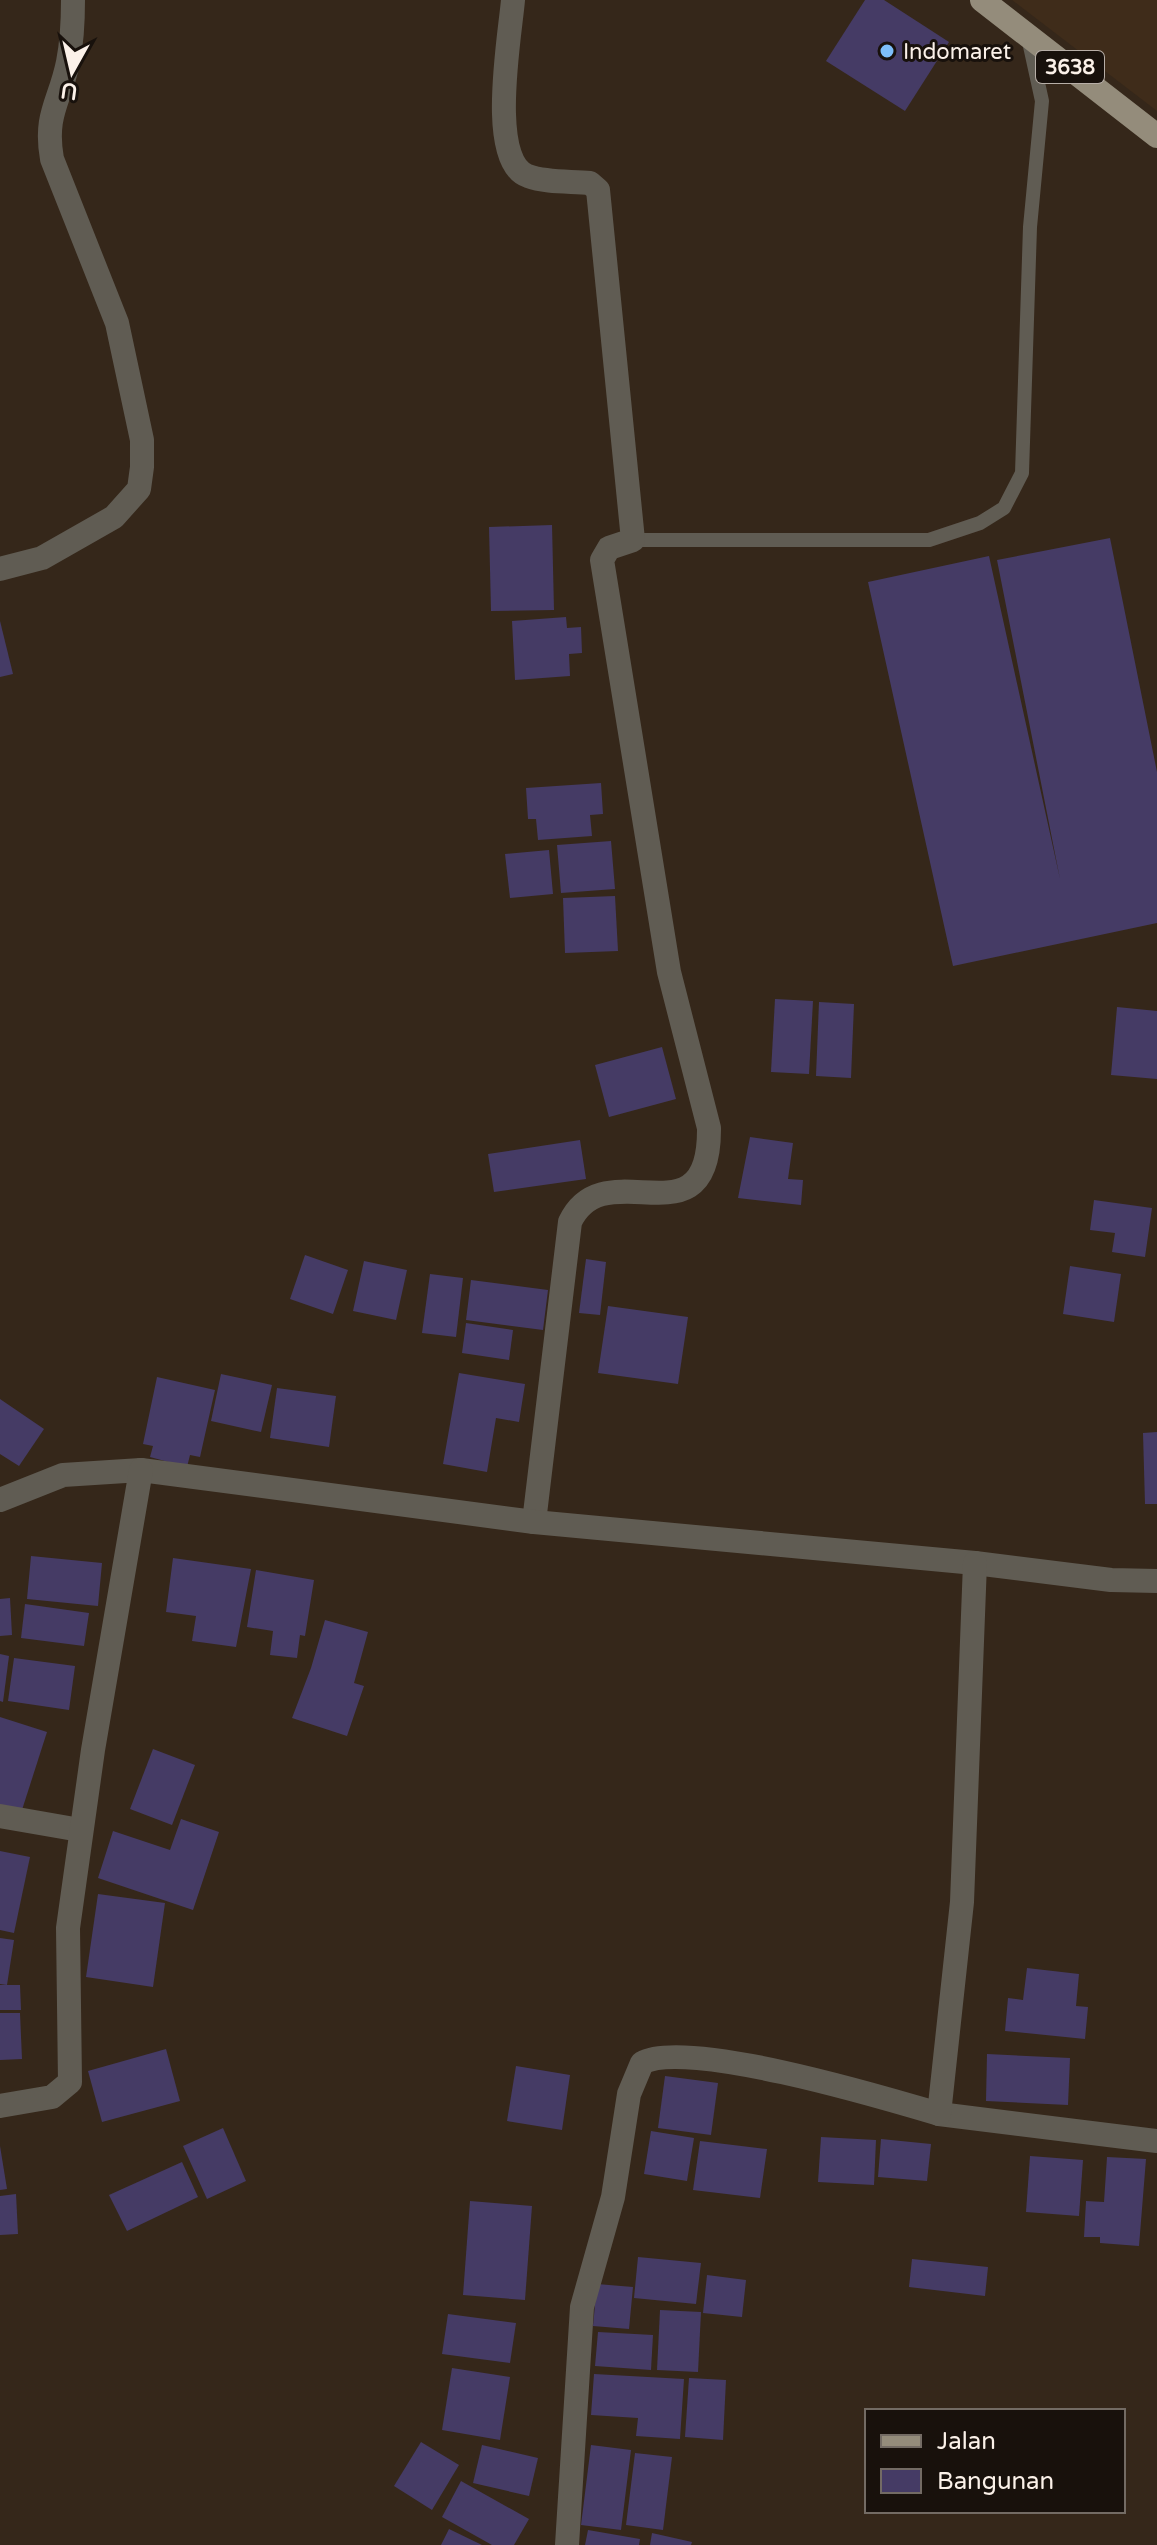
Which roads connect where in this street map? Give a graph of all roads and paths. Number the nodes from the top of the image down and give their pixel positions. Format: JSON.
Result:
{"nodes":[{"id":1,"x":73,"y":0,"type":"edge"},
{"id":2,"x":513,"y":0,"type":"edge"},
{"id":3,"x":982,"y":0,"type":"edge"},
{"id":4,"x":1027,"y":33,"type":"junction"},
{"id":5,"x":1157,"y":136,"type":"edge"},
{"id":6,"x":633,"y":540,"type":"junction"},
{"id":7,"x":0,"y":569,"type":"edge"},
{"id":8,"x":141,"y":1470,"type":"junction"},
{"id":9,"x":0,"y":1500,"type":"edge"},
{"id":10,"x":534,"y":1522,"type":"junction"},
{"id":11,"x":975,"y":1563,"type":"junction"},
{"id":12,"x":1157,"y":1581,"type":"edge"},
{"id":13,"x":0,"y":1816,"type":"edge"},
{"id":14,"x":80,"y":1830,"type":"junction"},
{"id":15,"x":0,"y":2106,"type":"edge"},
{"id":16,"x":939,"y":2114,"type":"junction"},
{"id":17,"x":1157,"y":2141,"type":"edge"},
{"id":18,"x":567,"y":2545,"type":"edge"}],
"edges":[{"from":1,"to":7,"type":"street"},
{"from":2,"to":6,"type":"street"},
{"from":3,"to":4,"type":"main road","number":"3638"},
{"from":4,"to":5,"type":"main road","number":"3638"},
{"from":4,"to":6,"type":"lane"},
{"from":6,"to":10,"type":"street"},
{"from":8,"to":9,"type":"street"},
{"from":8,"to":10,"type":"street"},
{"from":8,"to":14,"type":"street"},
{"from":10,"to":11,"type":"street"},
{"from":11,"to":12,"type":"street"},
{"from":11,"to":16,"type":"street"},
{"from":13,"to":14,"type":"street"},
{"from":14,"to":15,"type":"street"},
{"from":16,"to":17,"type":"street"},
{"from":16,"to":18,"type":"street"}]}
